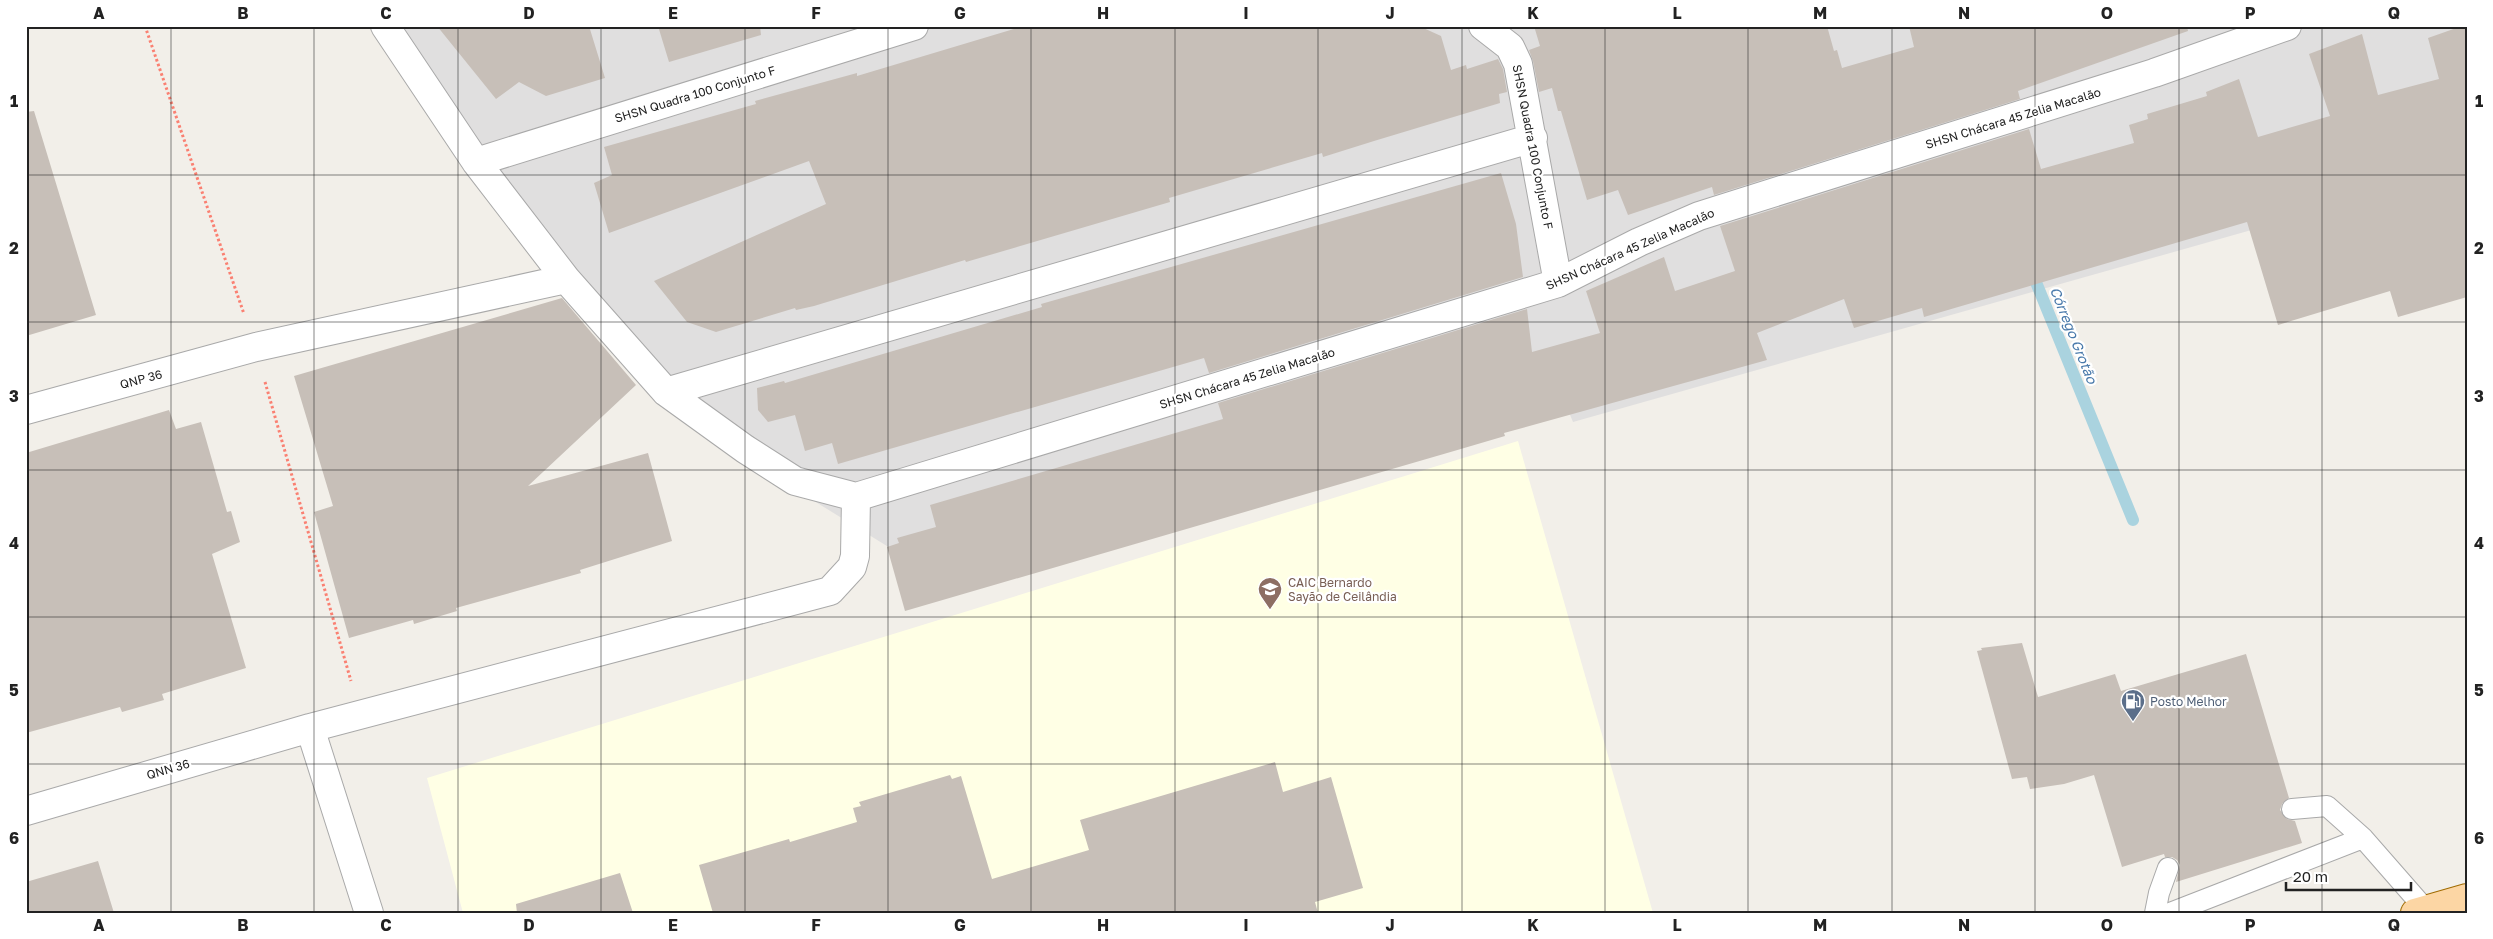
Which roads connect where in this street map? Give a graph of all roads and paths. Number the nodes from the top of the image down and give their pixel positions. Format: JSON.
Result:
{"nodes":[{"id":1,"x":145,"y":26,"type":"edge"},
{"id":2,"x":385,"y":26,"type":"edge"},
{"id":3,"x":914,"y":26,"type":"edge"},
{"id":4,"x":1483,"y":26,"type":"edge"},
{"id":5,"x":2287,"y":26,"type":"edge"},
{"id":6,"x":1533,"y":138,"type":"junction"},
{"id":7,"x":476,"y":162,"type":"junction"},
{"id":8,"x":566,"y":279,"type":"junction"},
{"id":9,"x":1558,"y":283,"type":"junction"},
{"id":10,"x":256,"y":348,"type":"junction"},
{"id":11,"x":666,"y":392,"type":"junction"},
{"id":12,"x":26,"y":410,"type":"edge"},
{"id":13,"x":856,"y":497,"type":"junction"},
{"id":14,"x":360,"y":715,"type":"junction"},
{"id":15,"x":310,"y":728,"type":"junction"},
{"id":16,"x":2292,"y":809,"type":"dead end"},
{"id":17,"x":26,"y":810,"type":"edge"},
{"id":18,"x":2363,"y":838,"type":"junction"},
{"id":19,"x":2168,"y":868,"type":"dead end"},
{"id":20,"x":2467,"y":898,"type":"edge"},
{"id":21,"x":2421,"y":911,"type":"edge"},
{"id":22,"x":369,"y":913,"type":"edge"},
{"id":23,"x":2155,"y":913,"type":"edge"},
{"id":24,"x":2170,"y":913,"type":"edge"}],
"edges":[{"from":1,"to":10,"type":"path"},
{"from":2,"to":7,"type":"street"},
{"from":3,"to":7,"type":"street","name":"SHSN Quadra 100 Conjunto F"},
{"from":4,"to":6,"type":"street","name":"SHSN Quadra 100 Conjunto F"},
{"from":5,"to":9,"type":"street","name":"SHSN Chácara 45 Zelia Macalão"},
{"from":6,"to":9,"type":"street","name":"SHSN Quadra 100 Conjunto F"},
{"from":6,"to":11,"type":"street"},
{"from":7,"to":8,"type":"street"},
{"from":8,"to":10,"type":"street","name":"QNP 36"},
{"from":8,"to":11,"type":"street"},
{"from":9,"to":13,"type":"street","name":"SHSN Chácara 45 Zelia Macalão"},
{"from":10,"to":12,"type":"street","name":"QNP 36"},
{"from":10,"to":14,"type":"path"},
{"from":11,"to":13,"type":"street"},
{"from":13,"to":14,"type":"street","name":"QNN 36"},
{"from":14,"to":15,"type":"street","name":"QNN 36"},
{"from":15,"to":17,"type":"street","name":"QNN 36"},
{"from":15,"to":22,"type":"street"},
{"from":16,"to":18,"type":"lane"},
{"from":18,"to":21,"type":"lane"},
{"from":18,"to":24,"type":"lane"},
{"from":19,"to":23,"type":"lane"},
{"from":20,"to":21,"type":"main road"}]}
